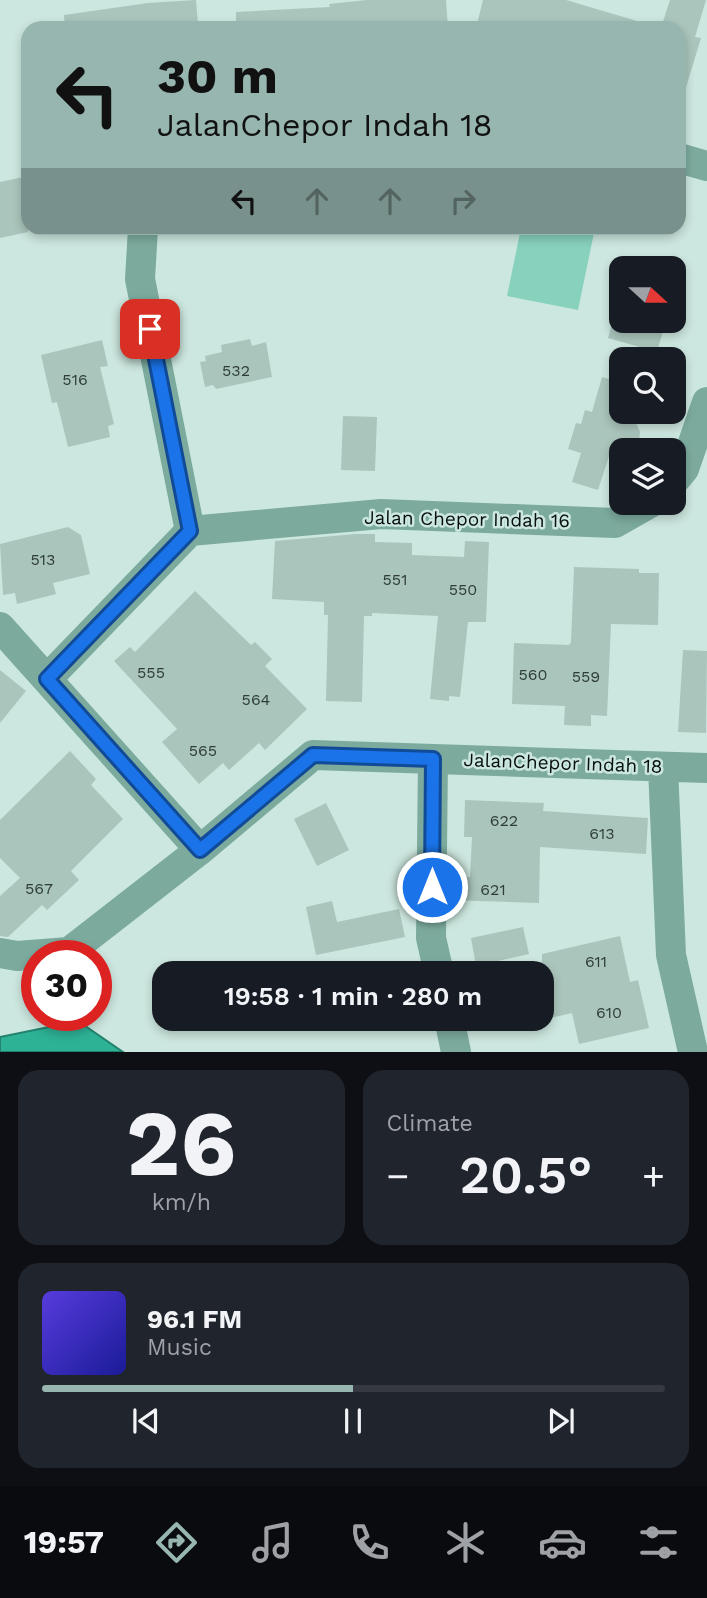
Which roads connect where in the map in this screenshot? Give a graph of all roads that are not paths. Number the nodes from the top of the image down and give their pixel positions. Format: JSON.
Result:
{"nodes":[{"id":1,"x":686,"y":160,"type":"edge"},
{"id":2,"x":707,"y":166,"type":"edge"},
{"id":3,"x":143,"y":235,"type":"edge"},
{"id":4,"x":707,"y":402,"type":"edge"},
{"id":5,"x":686,"y":463,"type":"edge"},
{"id":6,"x":629,"y":515,"type":"edge"},
{"id":7,"x":190,"y":531,"type":"junction"},
{"id":8,"x":0,"y":627,"type":"edge"},
{"id":9,"x":47,"y":679,"type":"junction"},
{"id":10,"x":433,"y":759,"type":"junction"},
{"id":11,"x":663,"y":767,"type":"junction"},
{"id":12,"x":707,"y":768,"type":"edge"},
{"id":13,"x":200,"y":850,"type":"junction"},
{"id":14,"x":0,"y":953,"type":"edge"},
{"id":15,"x":436,"y":961,"type":"edge"},
{"id":16,"x":452,"y":1031,"type":"edge"},
{"id":17,"x":456,"y":1052,"type":"edge"},
{"id":18,"x":693,"y":1052,"type":"edge"}],
"edges":[{"from":1,"to":2,"type":"street"},
{"from":3,"to":7,"type":"street"},
{"from":4,"to":5,"type":"street"},
{"from":6,"to":7,"type":"street","name":"Jalan Chepor Indah 16"},
{"from":7,"to":9,"type":"street"},
{"from":8,"to":9,"type":"street"},
{"from":9,"to":13,"type":"street"},
{"from":10,"to":11,"type":"street","name":"JalanChepor Indah 18"},
{"from":10,"to":13,"type":"street","name":"JalanChepor Indah 18"},
{"from":10,"to":15,"type":"street"},
{"from":11,"to":12,"type":"street","name":"JalanChepor Indah 18"},
{"from":11,"to":18,"type":"street"},
{"from":13,"to":14,"type":"street","name":"JalanChepor Indah 18"},
{"from":16,"to":17,"type":"street"}]}
